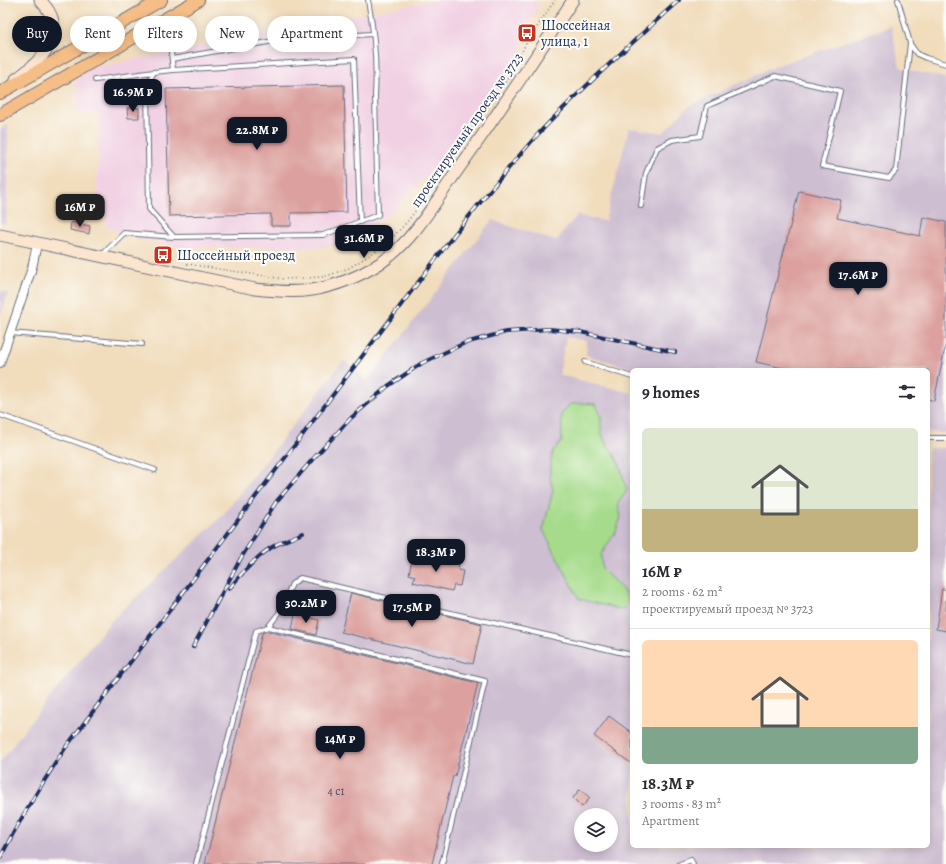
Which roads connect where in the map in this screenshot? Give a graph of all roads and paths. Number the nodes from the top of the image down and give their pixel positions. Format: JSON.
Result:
{"nodes":[{"id":1,"x":40,"y":0,"type":"edge"},
{"id":2,"x":161,"y":0,"type":"edge"},
{"id":3,"x":198,"y":0,"type":"edge"},
{"id":4,"x":368,"y":0,"type":"edge"},
{"id":5,"x":573,"y":0,"type":"edge"},
{"id":6,"x":898,"y":0,"type":"edge"},
{"id":7,"x":373,"y":34,"type":"junction"},
{"id":8,"x":910,"y":43,"type":"junction"},
{"id":9,"x":171,"y":52,"type":"dead end"},
{"id":10,"x":172,"y":59,"type":"junction"},
{"id":11,"x":946,"y":64,"type":"edge"},
{"id":12,"x":173,"y":70,"type":"junction"},
{"id":13,"x":154,"y":72,"type":"junction"},
{"id":14,"x":96,"y":80,"type":"dead end"},
{"id":15,"x":0,"y":92,"type":"edge"},
{"id":16,"x":0,"y":115,"type":"edge"},
{"id":17,"x":641,"y":206,"type":"dead end"},
{"id":18,"x":360,"y":222,"type":"junction"},
{"id":19,"x":0,"y":235,"type":"edge"},
{"id":20,"x":174,"y":237,"type":"junction"},
{"id":21,"x":37,"y":244,"type":"junction"},
{"id":22,"x":99,"y":257,"type":"junction"},
{"id":23,"x":10,"y":333,"type":"junction"},
{"id":24,"x":142,"y":344,"type":"dead end"},
{"id":25,"x":585,"y":362,"type":"dead end"},
{"id":26,"x":0,"y":363,"type":"edge"},
{"id":27,"x":630,"y":376,"type":"edge"},
{"id":28,"x":0,"y":415,"type":"edge"},
{"id":29,"x":930,"y":438,"type":"edge"},
{"id":30,"x":946,"y":438,"type":"edge"},
{"id":31,"x":155,"y":470,"type":"dead end"},
{"id":32,"x":268,"y":627,"type":"junction"},
{"id":33,"x":630,"y":655,"type":"edge"},
{"id":34,"x":196,"y":864,"type":"edge"},
{"id":35,"x":442,"y":864,"type":"edge"},
{"id":36,"x":680,"y":864,"type":"edge"},
{"id":37,"x":692,"y":864,"type":"edge"}],
"edges":[{"from":1,"to":15,"type":"main road"},
{"from":2,"to":15,"type":"main road"},
{"from":3,"to":16,"type":"main road"},
{"from":4,"to":7,"type":"lane"},
{"from":5,"to":22,"type":"main road","name":"проектируемый проезд № 3723"},
{"from":6,"to":8,"type":"lane"},
{"from":7,"to":10,"type":"lane"},
{"from":7,"to":18,"type":"lane"},
{"from":8,"to":11,"type":"lane"},
{"from":8,"to":17,"type":"lane"},
{"from":9,"to":10,"type":"lane"},
{"from":10,"to":12,"type":"lane"},
{"from":12,"to":13,"type":"lane"},
{"from":12,"to":18,"type":"lane"},
{"from":13,"to":14,"type":"lane"},
{"from":13,"to":20,"type":"lane"},
{"from":18,"to":20,"type":"lane"},
{"from":19,"to":21,"type":"main road","name":"проектируемый проезд № 3723"},
{"from":20,"to":22,"type":"lane"},
{"from":21,"to":22,"type":"main road","name":"проектируемый проезд № 3723"},
{"from":21,"to":23,"type":"street"},
{"from":23,"to":24,"type":"lane"},
{"from":23,"to":26,"type":"street"},
{"from":25,"to":27,"type":"lane"},
{"from":28,"to":31,"type":"lane"},
{"from":29,"to":30,"type":"lane"},
{"from":32,"to":33,"type":"lane"},
{"from":32,"to":34,"type":"lane"},
{"from":32,"to":35,"type":"lane"},
{"from":36,"to":37,"type":"lane"}]}
